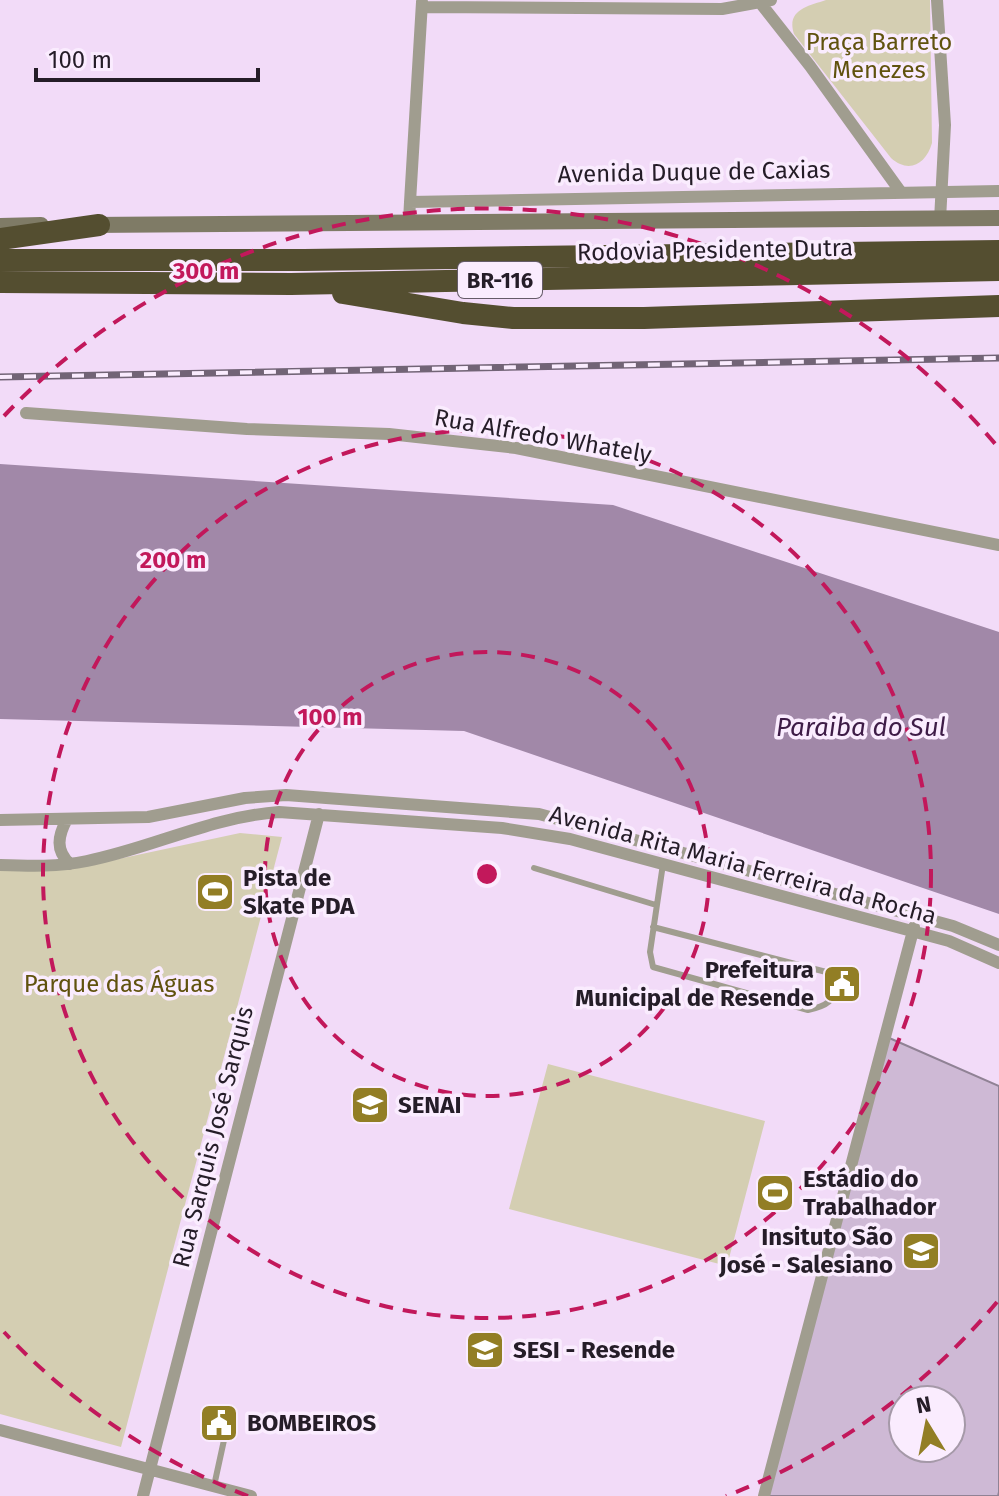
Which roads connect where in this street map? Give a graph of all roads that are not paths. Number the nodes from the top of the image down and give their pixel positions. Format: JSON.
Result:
{"nodes":[{"id":1,"x":937,"y":0,"type":"edge"},
{"id":2,"x":763,"y":1,"type":"edge"},
{"id":3,"x":422,"y":4,"type":"edge"},
{"id":4,"x":940,"y":190,"type":"junction"},
{"id":5,"x":900,"y":191,"type":"junction"},
{"id":6,"x":999,"y":191,"type":"edge"},
{"id":7,"x":874,"y":192,"type":"junction"},
{"id":8,"x":410,"y":202,"type":"junction"},
{"id":9,"x":999,"y":218,"type":"edge"},
{"id":10,"x":876,"y":220,"type":"junction"},
{"id":11,"x":940,"y":220,"type":"junction"},
{"id":12,"x":409,"y":221,"type":"junction"},
{"id":13,"x":99,"y":225,"type":"junction"},
{"id":14,"x":0,"y":226,"type":"edge"},
{"id":15,"x":0,"y":239,"type":"edge"},
{"id":16,"x":999,"y":251,"type":"edge"},
{"id":17,"x":0,"y":260,"type":"edge"},
{"id":18,"x":999,"y":270,"type":"edge"},
{"id":19,"x":0,"y":282,"type":"edge"},
{"id":20,"x":291,"y":284,"type":"junction"},
{"id":21,"x":999,"y":306,"type":"edge"},
{"id":22,"x":26,"y":413,"type":"dead end"},
{"id":23,"x":999,"y":545,"type":"edge"},
{"id":24,"x":319,"y":814,"type":"junction"},
{"id":25,"x":67,"y":819,"type":"junction"},
{"id":26,"x":0,"y":820,"type":"edge"},
{"id":27,"x":70,"y":864,"type":"junction"},
{"id":28,"x":663,"y":864,"type":"junction"},
{"id":29,"x":0,"y":865,"type":"edge"},
{"id":30,"x":534,"y":868,"type":"dead end"},
{"id":31,"x":656,"y":905,"type":"junction"},
{"id":32,"x":920,"y":917,"type":"junction"},
{"id":33,"x":653,"y":927,"type":"junction"},
{"id":34,"x":912,"y":932,"type":"junction"},
{"id":35,"x":999,"y":945,"type":"edge"},
{"id":36,"x":999,"y":963,"type":"edge"},
{"id":37,"x":231,"y":1408,"type":"dead end"},
{"id":38,"x":0,"y":1430,"type":"edge"},
{"id":39,"x":150,"y":1471,"type":"junction"},
{"id":40,"x":214,"y":1487,"type":"junction"},
{"id":41,"x":143,"y":1496,"type":"edge"},
{"id":42,"x":251,"y":1496,"type":"edge"},
{"id":43,"x":764,"y":1496,"type":"edge"}],
"edges":[{"from":1,"to":4,"type":"street"},
{"from":2,"to":3,"type":"street"},
{"from":2,"to":5,"type":"street"},
{"from":3,"to":8,"type":"street"},
{"from":4,"to":5,"type":"street","name":"Avenida Duque de Caxias"},
{"from":4,"to":6,"type":"street","name":"Avenida Duque de Caxias"},
{"from":4,"to":11,"type":"street"},
{"from":5,"to":7,"type":"street","name":"Avenida Duque de Caxias"},
{"from":7,"to":8,"type":"street","name":"Avenida Duque de Caxias"},
{"from":7,"to":10,"type":"street"},
{"from":8,"to":12,"type":"street"},
{"from":9,"to":11,"type":"street","name":"Avenida Duque de Caxias"},
{"from":10,"to":11,"type":"street","name":"Avenida Duque de Caxias"},
{"from":10,"to":12,"type":"street","name":"Avenida Duque de Caxias"},
{"from":12,"to":13,"type":"street","name":"Avenida Duque de Caxias"},
{"from":13,"to":14,"type":"street","name":"Avenida Duque de Caxias"},
{"from":13,"to":15,"type":"highway"},
{"from":16,"to":17,"type":"highway","name":"Rodovia Presidente Dutra","number":"BR-116"},
{"from":18,"to":20,"type":"highway","name":"Rodovia Presidente Dutra","number":"BR-116"},
{"from":19,"to":20,"type":"highway","name":"Rodovia Presidente Dutra","number":"BR-116"},
{"from":20,"to":21,"type":"highway"},
{"from":22,"to":23,"type":"street","name":"Rua Alfredo Whately"},
{"from":24,"to":27,"type":"street","name":"Avenida Rita Maria Ferreira da Rocha"},
{"from":24,"to":28,"type":"street","name":"Avenida Rita Maria Ferreira da Rocha"},
{"from":24,"to":39,"type":"street","name":"Rua Sarquis José Sarquis"},
{"from":25,"to":26,"type":"street","name":"Avenida Rita Maria Ferreira da Rocha"},
{"from":25,"to":27,"type":"street"},
{"from":25,"to":32,"type":"street","name":"Avenida Rita Maria Ferreira da Rocha"},
{"from":27,"to":29,"type":"street","name":"Avenida Rita Maria Ferreira da Rocha"},
{"from":28,"to":31,"type":"lane"},
{"from":28,"to":34,"type":"street","name":"Avenida Rita Maria Ferreira da Rocha"},
{"from":30,"to":31,"type":"lane"},
{"from":31,"to":33,"type":"lane"},
{"from":32,"to":34,"type":"street"},
{"from":32,"to":35,"type":"street","name":"Avenida Rita Maria Ferreira da Rocha"},
{"from":33,"to":33,"type":"lane"},
{"from":34,"to":36,"type":"street","name":"Avenida Rita Maria Ferreira da Rocha"},
{"from":34,"to":43,"type":"street"},
{"from":37,"to":40,"type":"lane"},
{"from":38,"to":39,"type":"street"},
{"from":39,"to":40,"type":"street"},
{"from":39,"to":41,"type":"street","name":"Rua Sarquis José Sarquis"},
{"from":40,"to":42,"type":"street"}]}
